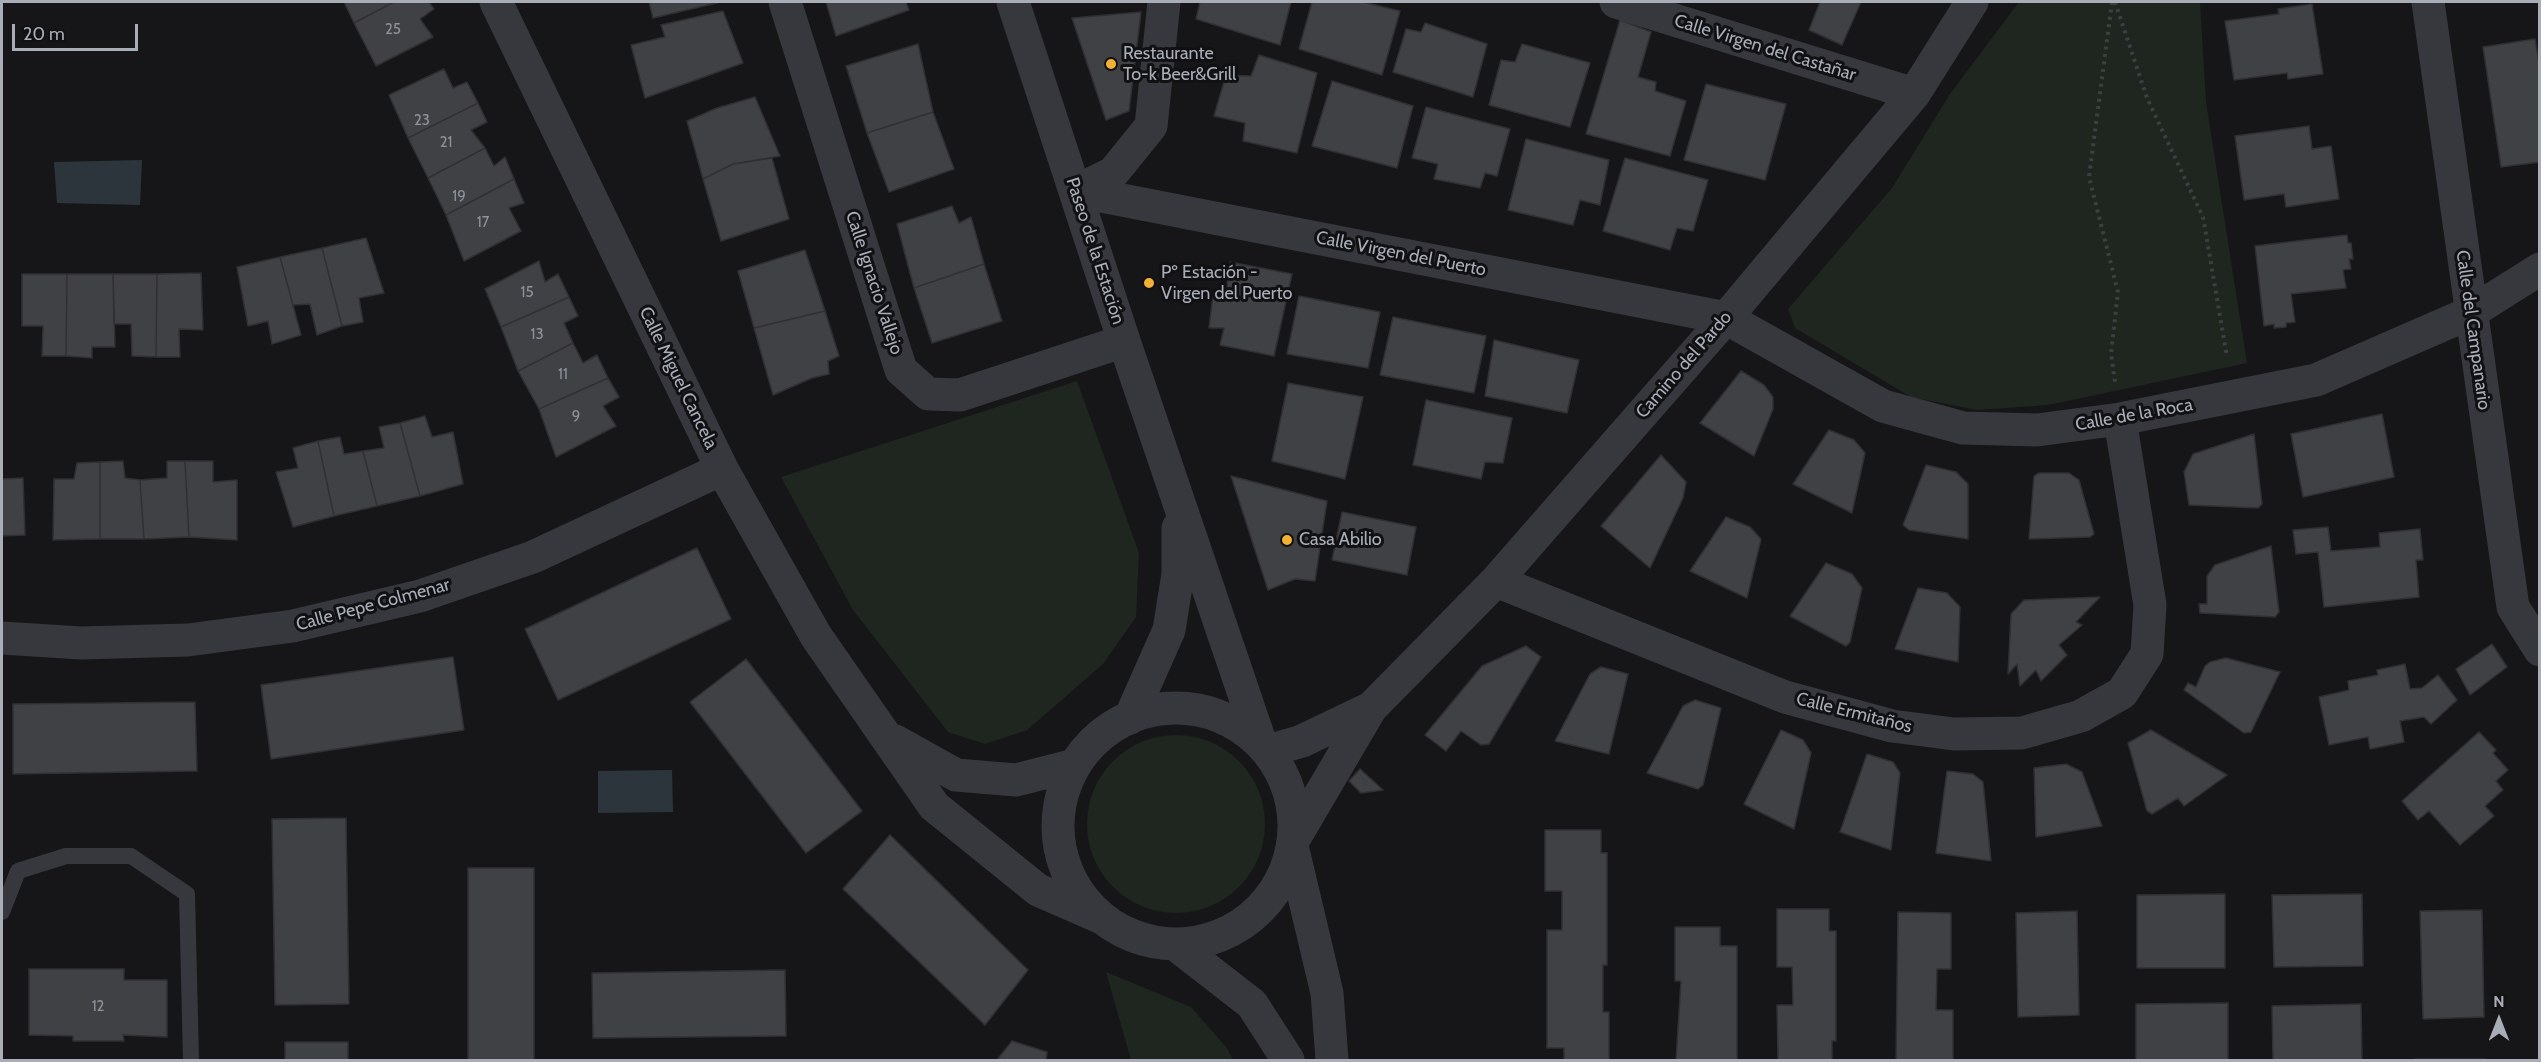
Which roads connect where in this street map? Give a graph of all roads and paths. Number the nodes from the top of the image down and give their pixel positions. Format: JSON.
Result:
{"nodes":[{"id":1,"x":496,"y":2,"type":"edge"},
{"id":2,"x":784,"y":2,"type":"edge"},
{"id":3,"x":1013,"y":2,"type":"edge"},
{"id":4,"x":1164,"y":2,"type":"edge"},
{"id":5,"x":1616,"y":2,"type":"edge"},
{"id":6,"x":1972,"y":2,"type":"edge"},
{"id":7,"x":2114,"y":2,"type":"edge"},
{"id":8,"x":2428,"y":2,"type":"edge"},
{"id":9,"x":1914,"y":94,"type":"junction"},
{"id":10,"x":1076,"y":191,"type":"junction"},
{"id":11,"x":2540,"y":269,"type":"edge"},
{"id":12,"x":2470,"y":313,"type":"junction"},
{"id":13,"x":1726,"y":318,"type":"junction"},
{"id":14,"x":1124,"y":341,"type":"junction"},
{"id":15,"x":2234,"y":397,"type":"junction"},
{"id":16,"x":2120,"y":419,"type":"junction"},
{"id":17,"x":722,"y":469,"type":"junction"},
{"id":18,"x":1178,"y":500,"type":"junction"},
{"id":19,"x":1496,"y":581,"type":"junction"},
{"id":20,"x":2,"y":638,"type":"edge"},
{"id":21,"x":2540,"y":650,"type":"edge"},
{"id":22,"x":1371,"y":708,"type":"junction"},
{"id":23,"x":1130,"y":718,"type":"junction"},
{"id":24,"x":888,"y":738,"type":"junction"},
{"id":25,"x":1265,"y":747,"type":"junction"},
{"id":26,"x":1075,"y":765,"type":"junction"},
{"id":27,"x":1294,"y":845,"type":"junction"},
{"id":28,"x":2,"y":912,"type":"edge"},
{"id":29,"x":1100,"y":917,"type":"junction"},
{"id":30,"x":1176,"y":945,"type":"junction"},
{"id":31,"x":191,"y":1060,"type":"edge"},
{"id":32,"x":1288,"y":1060,"type":"edge"},
{"id":33,"x":1332,"y":1060,"type":"edge"}],
"edges":[{"from":1,"to":17,"type":"street","name":"Calle Miguel Cancela"},
{"from":2,"to":14,"type":"street","name":"Calle Ignacio Vallejo"},
{"from":3,"to":10,"type":"street","name":"Paseo de la Estación"},
{"from":4,"to":10,"type":"street"},
{"from":5,"to":9,"type":"street","name":"Calle Virgen del Castañar"},
{"from":6,"to":9,"type":"street","name":"Camino del Pardo"},
{"from":7,"to":15,"type":"path"},
{"from":7,"to":16,"type":"path"},
{"from":8,"to":12,"type":"street","name":"Calle del Campanario"},
{"from":9,"to":13,"type":"street","name":"Camino del Pardo"},
{"from":10,"to":13,"type":"street","name":"Calle Virgen del Puerto"},
{"from":10,"to":14,"type":"street","name":"Paseo de la Estación"},
{"from":11,"to":12,"type":"street","name":"Calle de la Roca"},
{"from":12,"to":15,"type":"street","name":"Calle de la Roca"},
{"from":12,"to":21,"type":"street","name":"Calle del Campanario"},
{"from":13,"to":16,"type":"street","name":"Calle de la Roca"},
{"from":13,"to":19,"type":"street","name":"Camino del Pardo"},
{"from":14,"to":18,"type":"street","name":"Paseo de la Estación"},
{"from":15,"to":16,"type":"street","name":"Calle de la Roca"},
{"from":16,"to":19,"type":"street","name":"Calle Ermitaños"},
{"from":17,"to":20,"type":"street","name":"Calle Pepe Colmenar"},
{"from":17,"to":24,"type":"street","name":"Calle Miguel Cancela"},
{"from":18,"to":23,"type":"street","name":"Paseo de la Estación"},
{"from":18,"to":25,"type":"street","name":"Paseo de la Estación"},
{"from":19,"to":22,"type":"street","name":"Camino del Pardo"},
{"from":22,"to":25,"type":"street","name":"Camino del Pardo"},
{"from":22,"to":27,"type":"street","name":"Camino del Pardo"},
{"from":23,"to":25,"type":"street"},
{"from":23,"to":26,"type":"street"},
{"from":24,"to":26,"type":"street","name":"Calle Miguel Cancela"},
{"from":24,"to":29,"type":"street","name":"Calle Miguel Cancela"},
{"from":25,"to":27,"type":"street"},
{"from":26,"to":29,"type":"street"},
{"from":27,"to":30,"type":"street","name":"Camino del Pardo"},
{"from":27,"to":33,"type":"street"},
{"from":28,"to":31,"type":"lane"},
{"from":29,"to":30,"type":"street"},
{"from":30,"to":32,"type":"street"}]}
